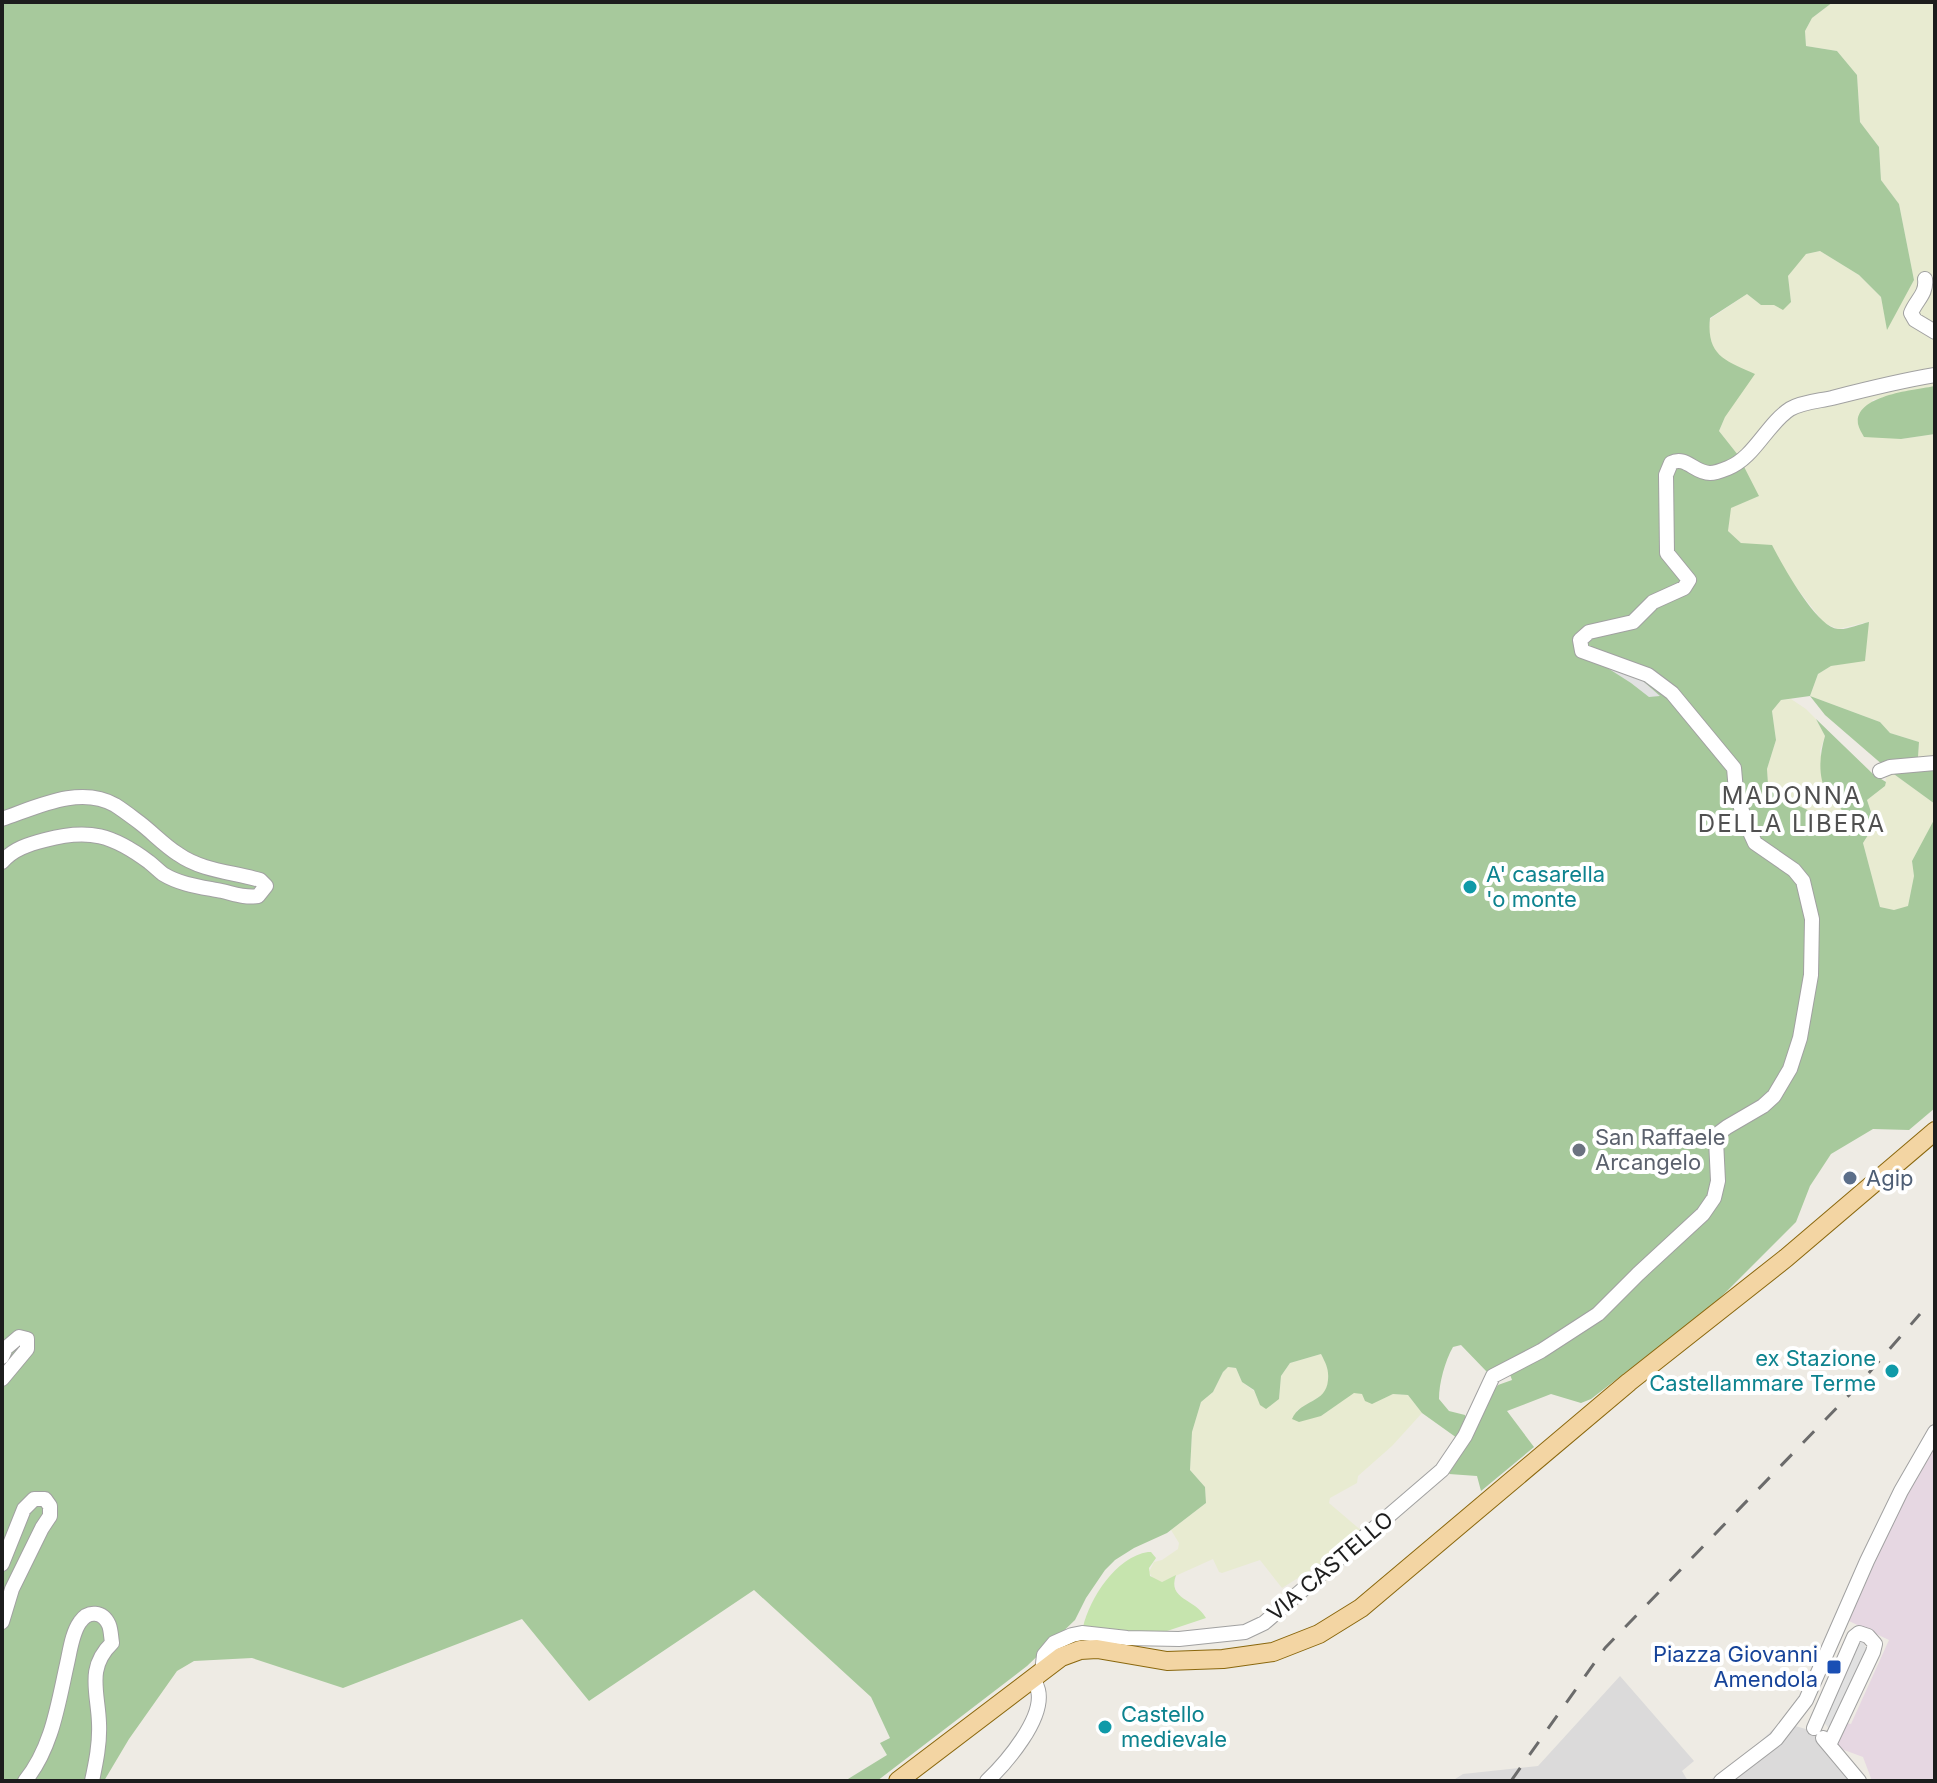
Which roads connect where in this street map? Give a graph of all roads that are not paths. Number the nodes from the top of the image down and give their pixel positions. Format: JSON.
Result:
{"nodes":[{"id":1,"x":1925,"y":279,"type":"dead end"},
{"id":2,"x":1935,"y":332,"type":"edge"},
{"id":3,"x":1935,"y":375,"type":"edge"},
{"id":4,"x":1935,"y":763,"type":"edge"},
{"id":5,"x":1880,"y":771,"type":"dead end"},
{"id":6,"x":2,"y":819,"type":"edge"},
{"id":7,"x":2,"y":862,"type":"edge"},
{"id":8,"x":1935,"y":1118,"type":"edge"},
{"id":9,"x":1935,"y":1131,"type":"edge"},
{"id":10,"x":1910,"y":1153,"type":"junction"},
{"id":11,"x":2,"y":1357,"type":"edge"},
{"id":12,"x":2,"y":1379,"type":"edge"},
{"id":13,"x":1935,"y":1432,"type":"edge"},
{"id":14,"x":2,"y":1564,"type":"edge"},
{"id":15,"x":2,"y":1622,"type":"edge"},
{"id":16,"x":1836,"y":1635,"type":"junction"},
{"id":17,"x":1851,"y":1644,"type":"junction"},
{"id":18,"x":1037,"y":1675,"type":"junction"},
{"id":19,"x":1802,"y":1705,"type":"junction"},
{"id":20,"x":1789,"y":1723,"type":"junction"},
{"id":21,"x":1814,"y":1728,"type":"junction"},
{"id":22,"x":1832,"y":1748,"type":"junction"},
{"id":23,"x":25,"y":1781,"type":"edge"},
{"id":24,"x":92,"y":1781,"type":"edge"},
{"id":25,"x":898,"y":1781,"type":"edge"},
{"id":26,"x":987,"y":1781,"type":"edge"},
{"id":27,"x":1721,"y":1781,"type":"edge"},
{"id":28,"x":1859,"y":1781,"type":"edge"}],
"edges":[{"from":1,"to":2,"type":"street"},
{"from":3,"to":18,"type":"street","name":"VIA CASTELLO"},
{"from":4,"to":5,"type":"street"},
{"from":6,"to":7,"type":"street"},
{"from":8,"to":10,"type":"main road"},
{"from":9,"to":10,"type":"main road"},
{"from":10,"to":18,"type":"main road"},
{"from":11,"to":12,"type":"street"},
{"from":13,"to":16,"type":"street"},
{"from":14,"to":15,"type":"street"},
{"from":16,"to":17,"type":"street"},
{"from":16,"to":19,"type":"street"},
{"from":17,"to":21,"type":"street"},
{"from":17,"to":22,"type":"street"},
{"from":18,"to":25,"type":"main road"},
{"from":18,"to":26,"type":"street"},
{"from":19,"to":20,"type":"street"},
{"from":19,"to":21,"type":"street"},
{"from":20,"to":21,"type":"street"},
{"from":20,"to":27,"type":"street"},
{"from":21,"to":22,"type":"street"},
{"from":22,"to":28,"type":"street"},
{"from":23,"to":24,"type":"street"}]}
